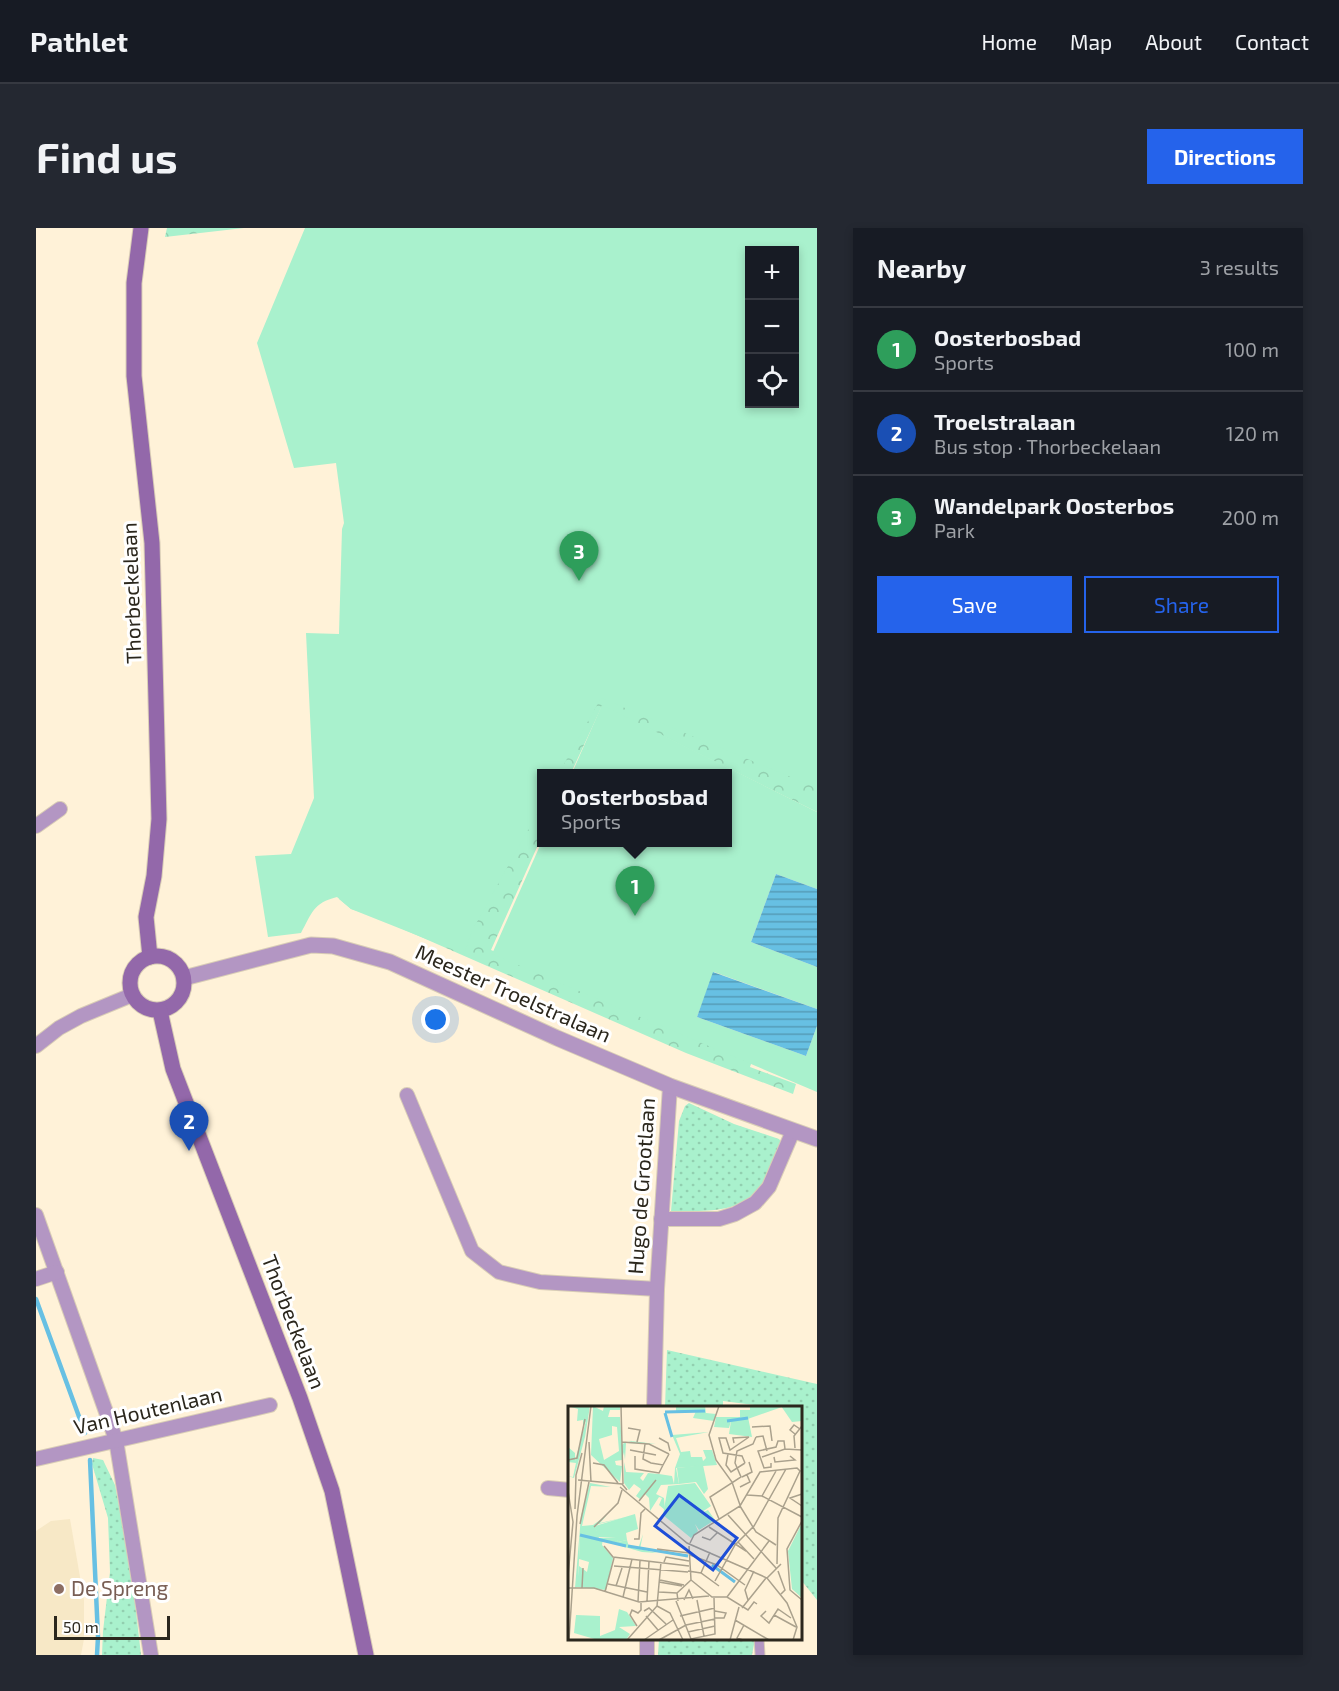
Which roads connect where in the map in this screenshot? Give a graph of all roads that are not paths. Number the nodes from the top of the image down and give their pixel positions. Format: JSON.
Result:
{"nodes":[{"id":1,"x":141,"y":228,"type":"edge"},
{"id":2,"x":60,"y":809,"type":"dead end"},
{"id":3,"x":36,"y":826,"type":"edge"},
{"id":4,"x":150,"y":957,"type":"junction"},
{"id":5,"x":184,"y":978,"type":"junction"},
{"id":6,"x":132,"y":995,"type":"junction"},
{"id":7,"x":160,"y":1011,"type":"junction"},
{"id":8,"x":36,"y":1046,"type":"edge"},
{"id":9,"x":670,"y":1086,"type":"junction"},
{"id":10,"x":407,"y":1095,"type":"dead end"},
{"id":11,"x":793,"y":1131,"type":"junction"},
{"id":12,"x":817,"y":1139,"type":"edge"},
{"id":13,"x":36,"y":1215,"type":"edge"},
{"id":14,"x":661,"y":1218,"type":"junction"},
{"id":15,"x":57,"y":1272,"type":"junction"},
{"id":16,"x":36,"y":1279,"type":"edge"},
{"id":17,"x":657,"y":1289,"type":"junction"},
{"id":18,"x":270,"y":1405,"type":"dead end"},
{"id":19,"x":654,"y":1406,"type":"edge"},
{"id":20,"x":116,"y":1440,"type":"junction"},
{"id":21,"x":36,"y":1458,"type":"edge"},
{"id":22,"x":548,"y":1488,"type":"dead end"},
{"id":23,"x":568,"y":1490,"type":"edge"},
{"id":24,"x":648,"y":1640,"type":"edge"},
{"id":25,"x":759,"y":1640,"type":"edge"},
{"id":26,"x":151,"y":1655,"type":"edge"},
{"id":27,"x":366,"y":1655,"type":"edge"},
{"id":28,"x":647,"y":1655,"type":"edge"},
{"id":29,"x":760,"y":1655,"type":"edge"}],
"edges":[{"from":1,"to":4,"type":"main road","name":"Thorbeckelaan"},
{"from":2,"to":3,"type":"street"},
{"from":4,"to":5,"type":"main road"},
{"from":4,"to":6,"type":"main road"},
{"from":5,"to":7,"type":"main road"},
{"from":5,"to":9,"type":"street","name":"Meester Troelstralaan"},
{"from":6,"to":7,"type":"main road"},
{"from":6,"to":8,"type":"street"},
{"from":7,"to":27,"type":"main road","name":"Thorbeckelaan"},
{"from":9,"to":11,"type":"street","name":"Meester Troelstralaan"},
{"from":9,"to":14,"type":"street","name":"Hugo de Grootlaan"},
{"from":10,"to":17,"type":"street","name":"Hugo de Grootlaan"},
{"from":11,"to":12,"type":"street","name":"Meester Troelstralaan"},
{"from":11,"to":14,"type":"street"},
{"from":13,"to":15,"type":"street"},
{"from":14,"to":17,"type":"street","name":"Hugo de Grootlaan"},
{"from":15,"to":16,"type":"street"},
{"from":15,"to":20,"type":"street"},
{"from":17,"to":19,"type":"street","name":"Hugo de Grootlaan"},
{"from":18,"to":20,"type":"street","name":"Van Houtenlaan"},
{"from":20,"to":21,"type":"street","name":"Van Houtenlaan"},
{"from":20,"to":26,"type":"street"},
{"from":22,"to":23,"type":"street"},
{"from":24,"to":28,"type":"street"},
{"from":25,"to":29,"type":"street"}]}
